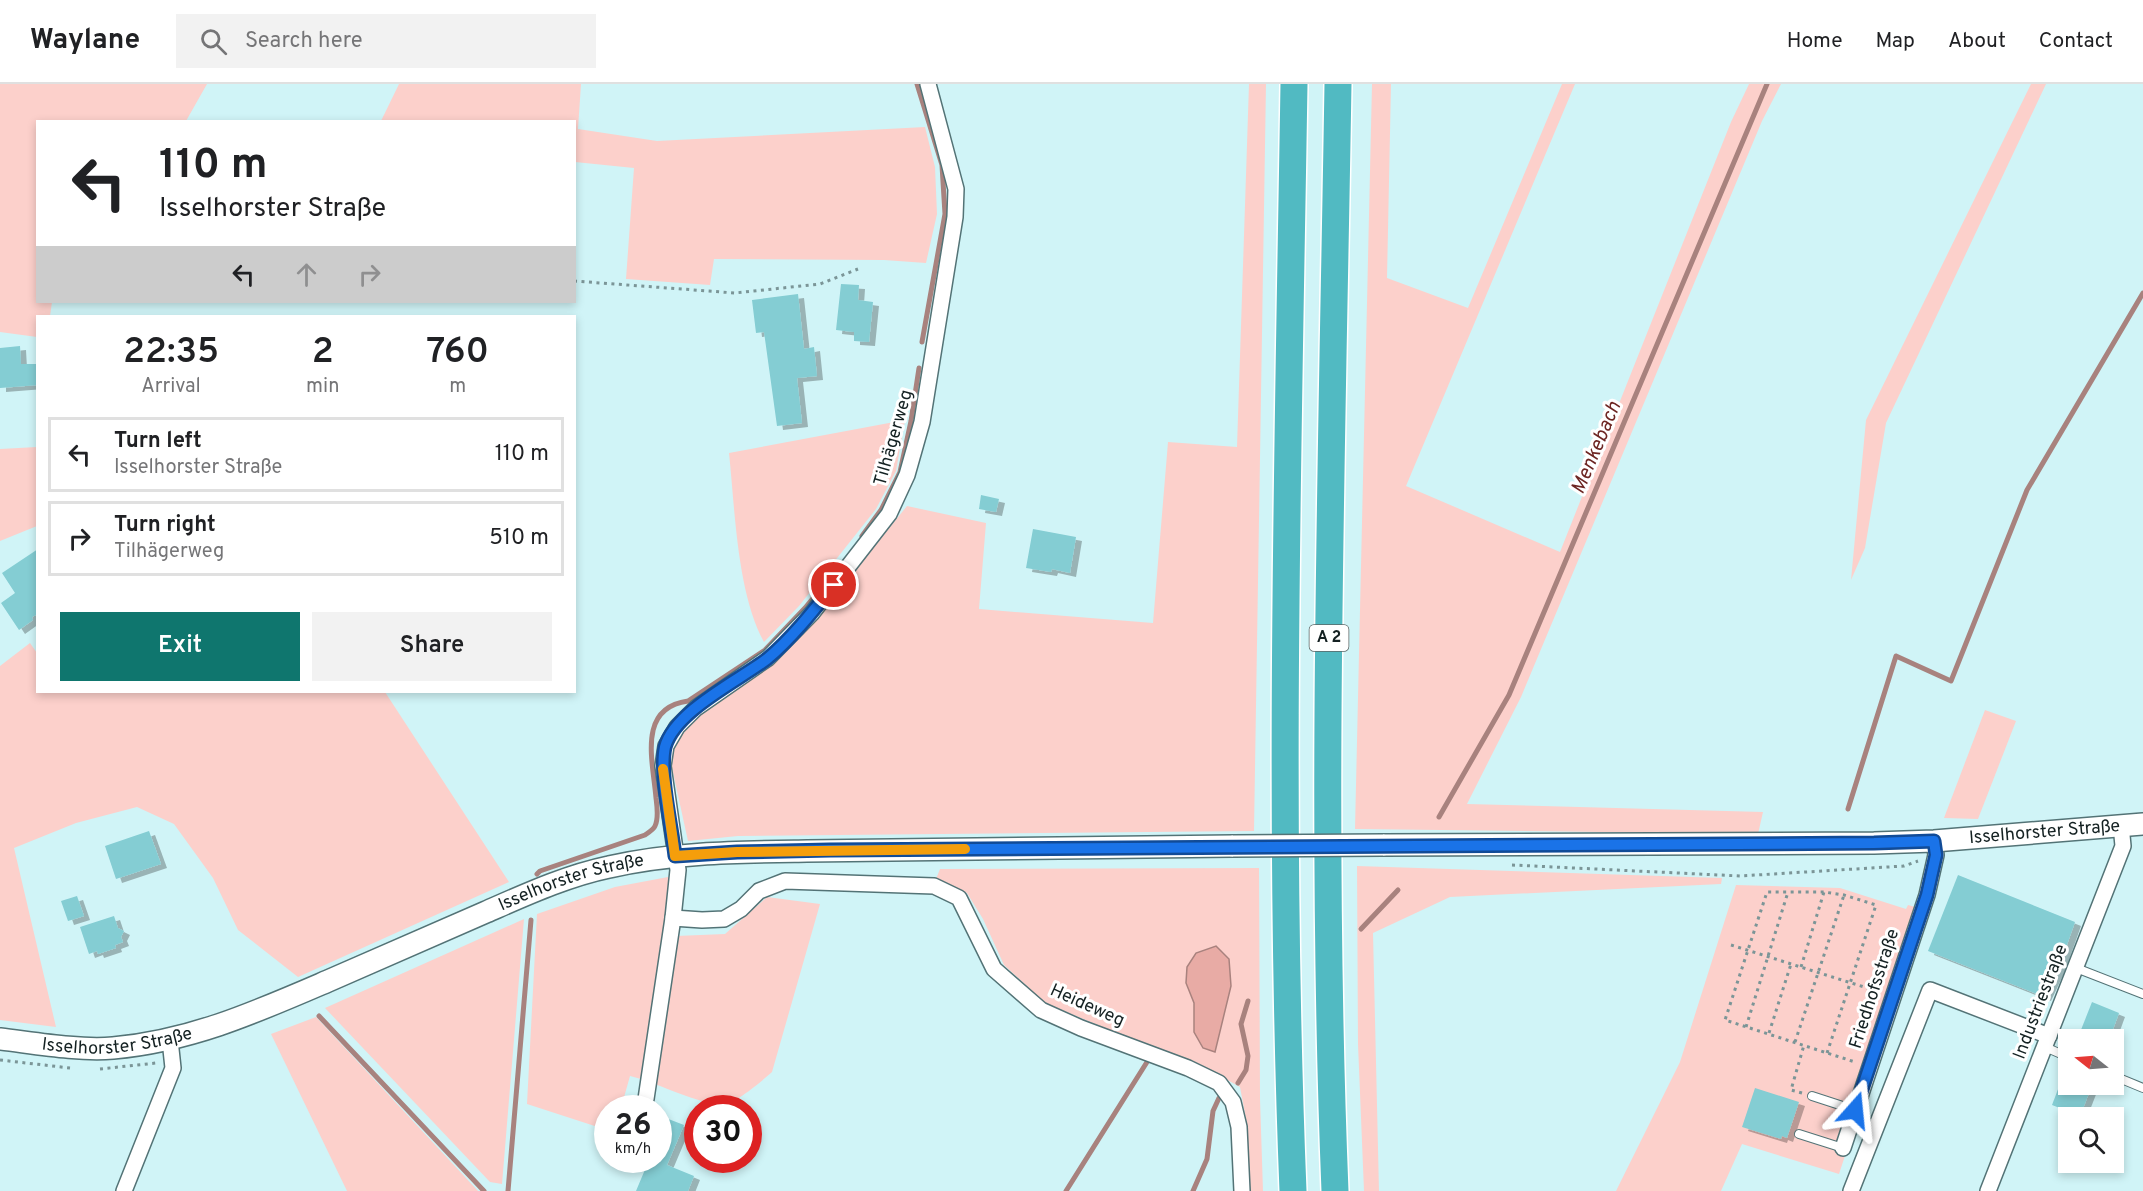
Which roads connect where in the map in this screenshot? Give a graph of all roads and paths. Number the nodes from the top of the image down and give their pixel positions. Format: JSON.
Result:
{"nodes":[{"id":1,"x":928,"y":84,"type":"edge"},
{"id":2,"x":1294,"y":84,"type":"edge"},
{"id":3,"x":1338,"y":84,"type":"edge"},
{"id":4,"x":858,"y":268,"type":"dead end"},
{"id":5,"x":576,"y":281,"type":"edge"},
{"id":6,"x":2143,"y":824,"type":"edge"},
{"id":7,"x":2121,"y":825,"type":"junction"},
{"id":8,"x":1934,"y":841,"type":"junction"},
{"id":9,"x":675,"y":856,"type":"junction"},
{"id":10,"x":1503,"y":864,"type":"dead end"},
{"id":11,"x":1873,"y":868,"type":"dead end"},
{"id":12,"x":1788,"y":892,"type":"junction"},
{"id":13,"x":1824,"y":892,"type":"junction"},
{"id":14,"x":1844,"y":895,"type":"junction"},
{"id":15,"x":673,"y":918,"type":"junction"},
{"id":16,"x":1731,"y":945,"type":"dead end"},
{"id":17,"x":1747,"y":950,"type":"junction"},
{"id":18,"x":1768,"y":957,"type":"junction"},
{"id":19,"x":1791,"y":964,"type":"junction"},
{"id":20,"x":1801,"y":967,"type":"junction"},
{"id":21,"x":2076,"y":968,"type":"junction"},
{"id":22,"x":1818,"y":972,"type":"junction"},
{"id":23,"x":1851,"y":982,"type":"junction"},
{"id":24,"x":2143,"y":994,"type":"edge"},
{"id":25,"x":1893,"y":996,"type":"junction"},
{"id":26,"x":1746,"y":1027,"type":"junction"},
{"id":27,"x":1768,"y":1034,"type":"junction"},
{"id":28,"x":0,"y":1039,"type":"edge"},
{"id":29,"x":170,"y":1040,"type":"junction"},
{"id":30,"x":2047,"y":1041,"type":"junction"},
{"id":31,"x":1794,"y":1042,"type":"junction"},
{"id":32,"x":1804,"y":1046,"type":"junction"},
{"id":33,"x":2058,"y":1049,"type":"edge"},
{"id":34,"x":1827,"y":1053,"type":"junction"},
{"id":35,"x":1857,"y":1062,"type":"dead end"},
{"id":36,"x":2124,"y":1080,"type":"edge"},
{"id":37,"x":2143,"y":1088,"type":"edge"},
{"id":38,"x":647,"y":1095,"type":"edge"},
{"id":39,"x":1812,"y":1096,"type":"joint"},
{"id":40,"x":1855,"y":1110,"type":"junction"},
{"id":41,"x":1799,"y":1134,"type":"dead end"},
{"id":42,"x":1843,"y":1148,"type":"joint"},
{"id":43,"x":124,"y":1191,"type":"edge"},
{"id":44,"x":1242,"y":1191,"type":"edge"},
{"id":45,"x":1293,"y":1191,"type":"edge"},
{"id":46,"x":1335,"y":1191,"type":"edge"},
{"id":47,"x":1851,"y":1191,"type":"edge"},
{"id":48,"x":1988,"y":1191,"type":"edge"}],
"edges":[{"from":1,"to":9,"type":"street","name":"Tilhägerweg"},
{"from":2,"to":45,"type":"highway","number":"A 2"},
{"from":3,"to":46,"type":"highway","number":"A 2"},
{"from":4,"to":5,"type":"path"},
{"from":6,"to":7,"type":"street","name":"Isselhorster Straße"},
{"from":7,"to":8,"type":"street","name":"Isselhorster Straße"},
{"from":7,"to":21,"type":"street","name":"Industriestraße"},
{"from":8,"to":9,"type":"street","name":"Isselhorster Straße","bridge":true},
{"from":8,"to":25,"type":"street","name":"Friedhofsstraße"},
{"from":9,"to":15,"type":"street"},
{"from":9,"to":29,"type":"street","name":"Isselhorster Straße"},
{"from":10,"to":11,"type":"path"},
{"from":12,"to":13,"type":"path"},
{"from":12,"to":17,"type":"path"},
{"from":12,"to":18,"type":"path"},
{"from":13,"to":14,"type":"path"},
{"from":13,"to":20,"type":"path"},
{"from":14,"to":22,"type":"path"},
{"from":14,"to":23,"type":"path"},
{"from":15,"to":38,"type":"street"},
{"from":15,"to":44,"type":"street","name":"Heideweg"},
{"from":16,"to":17,"type":"path"},
{"from":17,"to":18,"type":"path"},
{"from":17,"to":26,"type":"path"},
{"from":18,"to":19,"type":"path"},
{"from":18,"to":26,"type":"path"},
{"from":19,"to":20,"type":"path"},
{"from":19,"to":27,"type":"path"},
{"from":20,"to":22,"type":"path"},
{"from":21,"to":24,"type":"lane"},
{"from":21,"to":30,"type":"street","name":"Industriestraße"},
{"from":22,"to":23,"type":"path"},
{"from":22,"to":31,"type":"path"},
{"from":23,"to":25,"type":"path"},
{"from":23,"to":34,"type":"path"},
{"from":25,"to":40,"type":"street","name":"Friedhofsstraße"},
{"from":26,"to":27,"type":"path"},
{"from":27,"to":31,"type":"path"},
{"from":28,"to":29,"type":"street","name":"Isselhorster Straße"},
{"from":29,"to":43,"type":"street"},
{"from":30,"to":33,"type":"lane"},
{"from":30,"to":47,"type":"street"},
{"from":30,"to":48,"type":"street","name":"Industriestraße"},
{"from":31,"to":32,"type":"path"},
{"from":32,"to":34,"type":"path"},
{"from":32,"to":39,"type":"path"},
{"from":34,"to":35,"type":"path"},
{"from":36,"to":37,"type":"lane"},
{"from":39,"to":40,"type":"lane"},
{"from":40,"to":42,"type":"street","name":"Friedhofsstraße"},
{"from":41,"to":42,"type":"lane"}]}
